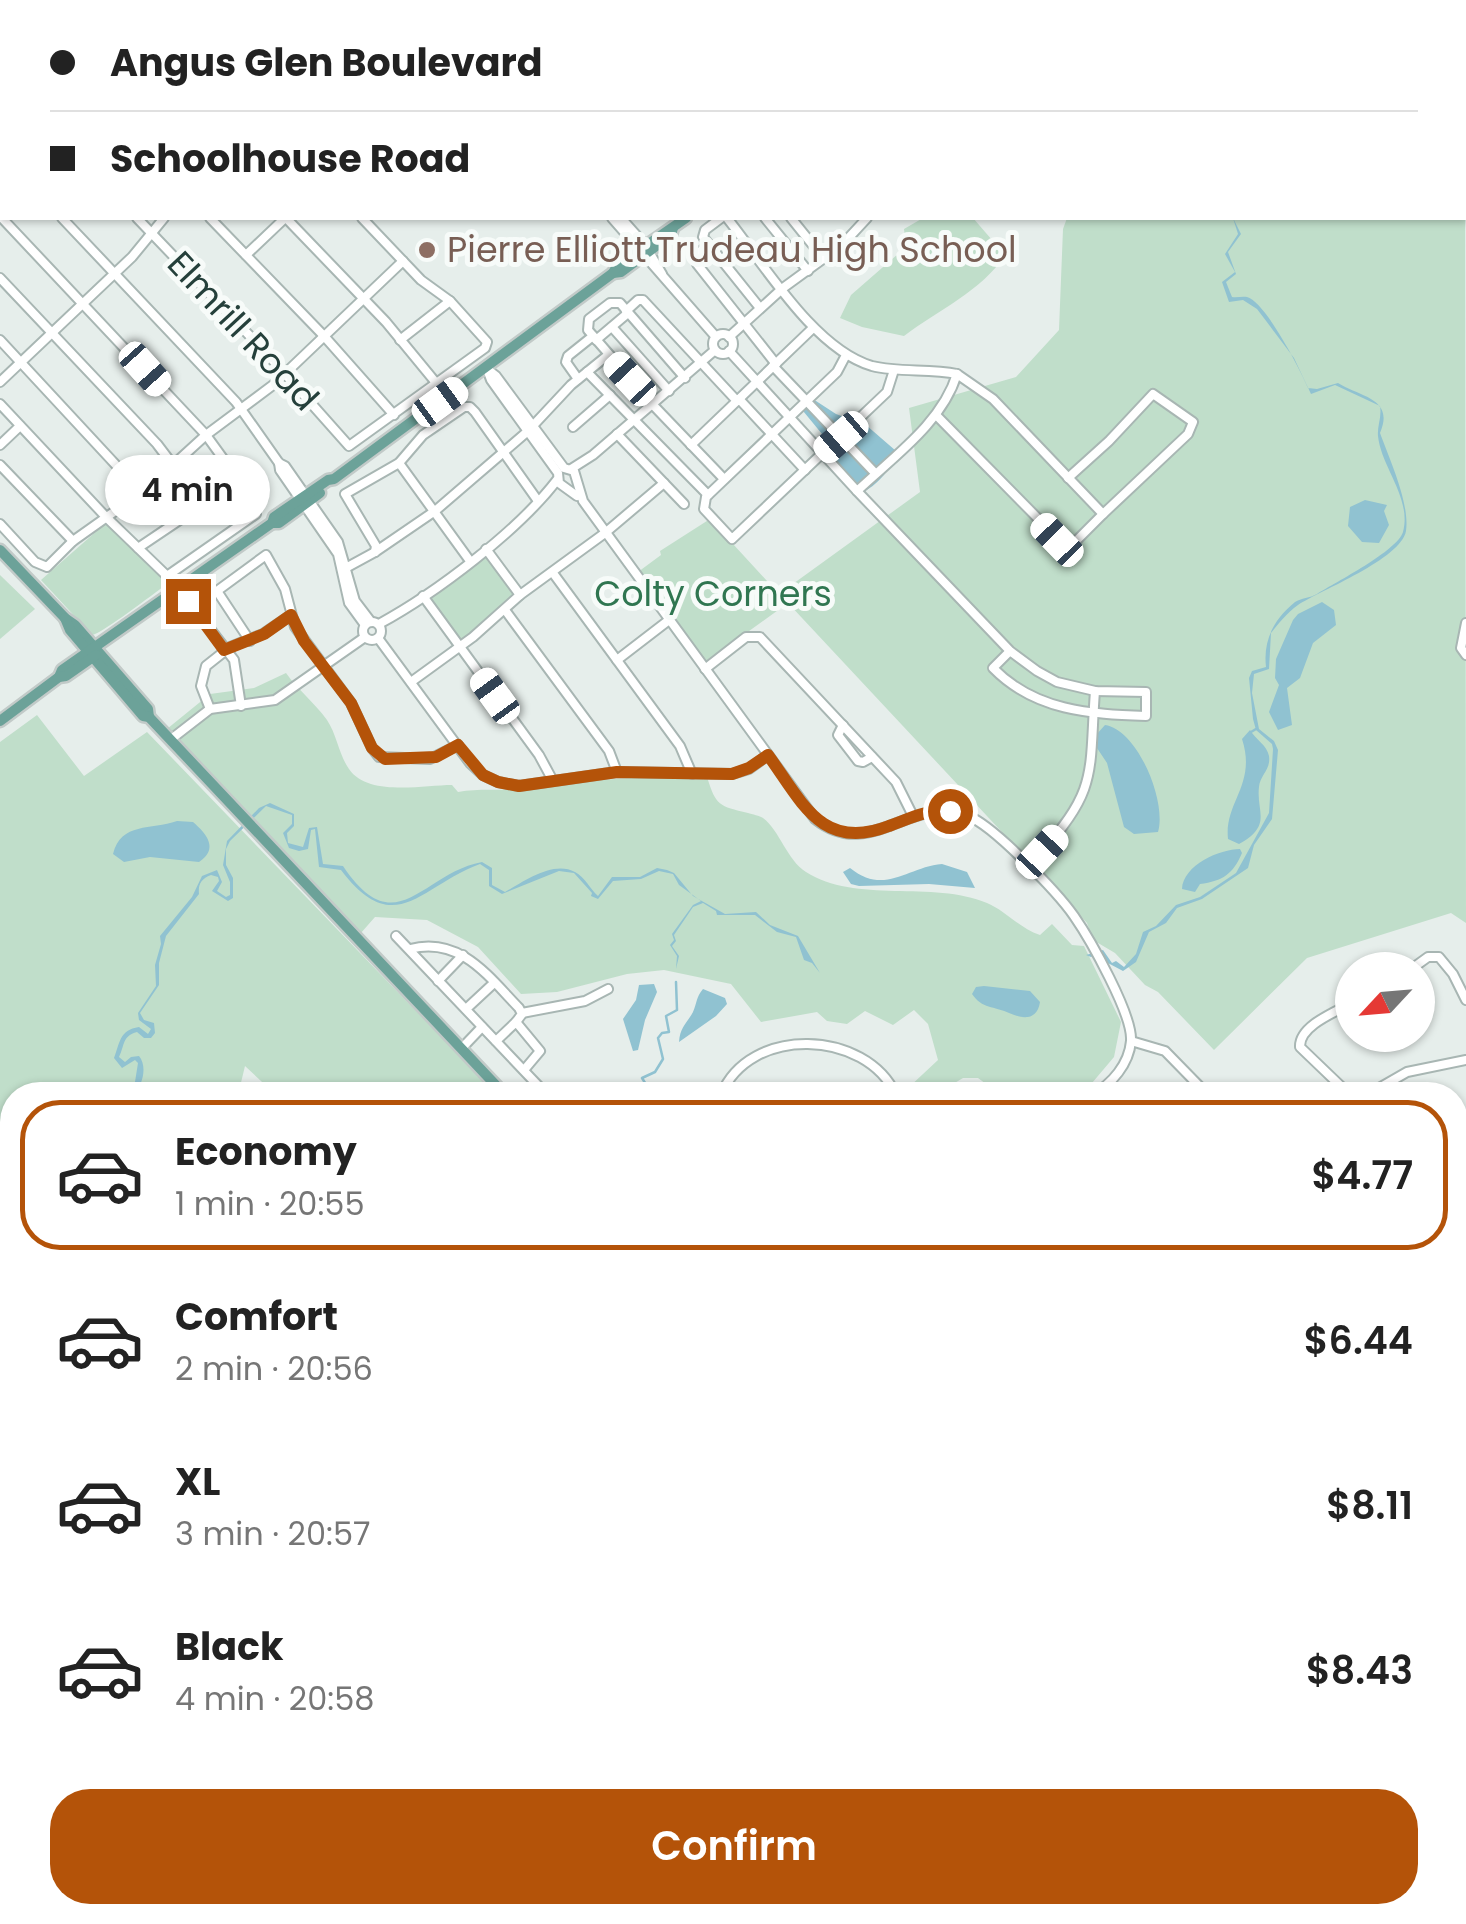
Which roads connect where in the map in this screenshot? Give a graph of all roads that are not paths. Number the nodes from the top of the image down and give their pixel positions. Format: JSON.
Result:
{"nodes":[{"id":1,"x":4,"y":220,"type":"edge"},
{"id":2,"x":64,"y":220,"type":"edge"},
{"id":3,"x":139,"y":220,"type":"edge"},
{"id":4,"x":162,"y":220,"type":"edge"},
{"id":5,"x":212,"y":220,"type":"edge"},
{"id":6,"x":284,"y":220,"type":"edge"},
{"id":7,"x":288,"y":220,"type":"edge"},
{"id":8,"x":364,"y":220,"type":"edge"},
{"id":9,"x":614,"y":220,"type":"edge"},
{"id":10,"x":622,"y":220,"type":"edge"},
{"id":11,"x":683,"y":220,"type":"edge"},
{"id":12,"x":721,"y":220,"type":"edge"},
{"id":13,"x":726,"y":220,"type":"edge"},
{"id":14,"x":768,"y":220,"type":"edge"},
{"id":15,"x":793,"y":220,"type":"edge"},
{"id":16,"x":864,"y":220,"type":"edge"},
{"id":17,"x":152,"y":234,"type":"junction"},
{"id":18,"x":708,"y":244,"type":"junction"},
{"id":19,"x":645,"y":250,"type":"junction"},
{"id":20,"x":246,"y":254,"type":"junction"},
{"id":21,"x":824,"y":259,"type":"junction"},
{"id":22,"x":404,"y":261,"type":"junction"},
{"id":23,"x":808,"y":270,"type":"junction"},
{"id":24,"x":115,"y":273,"type":"junction"},
{"id":25,"x":0,"y":278,"type":"edge"},
{"id":26,"x":782,"y":288,"type":"junction"},
{"id":27,"x":364,"y":299,"type":"junction"},
{"id":28,"x":450,"y":301,"type":"junction"},
{"id":29,"x":82,"y":304,"type":"junction"},
{"id":30,"x":760,"y":308,"type":"junction"},
{"id":31,"x":627,"y":312,"type":"junction"},
{"id":32,"x":744,"y":323,"type":"junction"},
{"id":33,"x":612,"y":327,"type":"junction"},
{"id":34,"x":813,"y":328,"type":"junction"},
{"id":35,"x":52,"y":333,"type":"junction"},
{"id":36,"x":324,"y":336,"type":"junction"},
{"id":37,"x":716,"y":336,"type":"junction"},
{"id":38,"x":730,"y":337,"type":"junction"},
{"id":39,"x":595,"y":338,"type":"junction"},
{"id":40,"x":0,"y":340,"type":"edge"},
{"id":41,"x":400,"y":340,"type":"junction"},
{"id":42,"x":715,"y":350,"type":"junction"},
{"id":43,"x":729,"y":351,"type":"junction"},
{"id":44,"x":608,"y":355,"type":"junction"},
{"id":45,"x":846,"y":355,"type":"junction"},
{"id":46,"x":21,"y":362,"type":"junction"},
{"id":47,"x":701,"y":363,"type":"junction"},
{"id":48,"x":774,"y":365,"type":"junction"},
{"id":49,"x":487,"y":368,"type":"junction"},
{"id":50,"x":894,"y":370,"type":"junction"},
{"id":51,"x":587,"y":372,"type":"junction"},
{"id":52,"x":285,"y":374,"type":"junction"},
{"id":53,"x":957,"y":374,"type":"junction"},
{"id":54,"x":578,"y":378,"type":"junction"},
{"id":55,"x":685,"y":378,"type":"junction"},
{"id":56,"x":0,"y":382,"type":"edge"},
{"id":57,"x":757,"y":382,"type":"junction"},
{"id":58,"x":437,"y":384,"type":"junction"},
{"id":59,"x":669,"y":391,"type":"junction"},
{"id":60,"x":610,"y":395,"type":"junction"},
{"id":61,"x":738,"y":400,"type":"junction"},
{"id":62,"x":807,"y":401,"type":"junction"},
{"id":63,"x":0,"y":404,"type":"edge"},
{"id":64,"x":652,"y":405,"type":"junction"},
{"id":65,"x":242,"y":409,"type":"junction"},
{"id":66,"x":936,"y":415,"type":"junction"},
{"id":67,"x":394,"y":416,"type":"junction"},
{"id":68,"x":790,"y":418,"type":"junction"},
{"id":69,"x":634,"y":419,"type":"junction"},
{"id":70,"x":20,"y":426,"type":"junction"},
{"id":71,"x":573,"y":427,"type":"dead end"},
{"id":72,"x":530,"y":428,"type":"junction"},
{"id":73,"x":617,"y":434,"type":"junction"},
{"id":74,"x":206,"y":435,"type":"junction"},
{"id":75,"x":772,"y":435,"type":"junction"},
{"id":76,"x":841,"y":437,"type":"junction"},
{"id":77,"x":691,"y":444,"type":"junction"},
{"id":78,"x":0,"y":445,"type":"edge"},
{"id":79,"x":503,"y":451,"type":"junction"},
{"id":80,"x":822,"y":454,"type":"junction"},
{"id":81,"x":175,"y":464,"type":"junction"},
{"id":82,"x":399,"y":464,"type":"junction"},
{"id":83,"x":0,"y":465,"type":"edge"},
{"id":84,"x":805,"y":470,"type":"junction"},
{"id":85,"x":875,"y":474,"type":"junction"},
{"id":86,"x":566,"y":477,"type":"junction"},
{"id":87,"x":1068,"y":478,"type":"junction"},
{"id":88,"x":724,"y":479,"type":"junction"},
{"id":89,"x":664,"y":483,"type":"junction"},
{"id":90,"x":858,"y":490,"type":"junction"},
{"id":91,"x":141,"y":492,"type":"junction"},
{"id":92,"x":708,"y":495,"type":"junction"},
{"id":93,"x":305,"y":500,"type":"junction"},
{"id":94,"x":538,"y":500,"type":"junction"},
{"id":95,"x":684,"y":504,"type":"dead end"},
{"id":96,"x":434,"y":511,"type":"junction"},
{"id":97,"x":1102,"y":514,"type":"junction"},
{"id":98,"x":106,"y":517,"type":"junction"},
{"id":99,"x":0,"y":524,"type":"edge"},
{"id":100,"x":606,"y":533,"type":"junction"},
{"id":101,"x":73,"y":541,"type":"junction"},
{"id":102,"x":138,"y":548,"type":"junction"},
{"id":103,"x":486,"y":549,"type":"junction"},
{"id":104,"x":0,"y":550,"type":"edge"},
{"id":105,"x":375,"y":552,"type":"junction"},
{"id":106,"x":470,"y":561,"type":"junction"},
{"id":107,"x":344,"y":568,"type":"junction"},
{"id":108,"x":553,"y":573,"type":"junction"},
{"id":109,"x":180,"y":590,"type":"junction"},
{"id":110,"x":520,"y":595,"type":"junction"},
{"id":111,"x":422,"y":596,"type":"junction"},
{"id":112,"x":505,"y":610,"type":"junction"},
{"id":113,"x":291,"y":615,"type":"junction"},
{"id":114,"x":669,"y":620,"type":"junction"},
{"id":115,"x":1466,"y":623,"type":"edge"},
{"id":116,"x":372,"y":624,"type":"junction"},
{"id":117,"x":365,"y":636,"type":"junction"},
{"id":118,"x":378,"y":638,"type":"junction"},
{"id":119,"x":250,"y":641,"type":"junction"},
{"id":120,"x":459,"y":648,"type":"junction"},
{"id":121,"x":224,"y":650,"type":"junction"},
{"id":122,"x":1010,"y":651,"type":"junction"},
{"id":123,"x":94,"y":652,"type":"junction"},
{"id":124,"x":1466,"y":655,"type":"edge"},
{"id":125,"x":617,"y":660,"type":"junction"},
{"id":126,"x":322,"y":668,"type":"junction"},
{"id":127,"x":705,"y":669,"type":"junction"},
{"id":128,"x":1052,"y":680,"type":"junction"},
{"id":129,"x":411,"y":682,"type":"junction"},
{"id":130,"x":1095,"y":691,"type":"junction"},
{"id":131,"x":1044,"y":702,"type":"junction"},
{"id":132,"x":241,"y":706,"type":"junction"},
{"id":133,"x":210,"y":710,"type":"junction"},
{"id":134,"x":1093,"y":714,"type":"junction"},
{"id":135,"x":0,"y":721,"type":"edge"},
{"id":136,"x":170,"y":740,"type":"junction"},
{"id":137,"x":458,"y":745,"type":"junction"},
{"id":138,"x":768,"y":755,"type":"junction"},
{"id":139,"x":617,"y":772,"type":"junction"},
{"id":140,"x":692,"y":774,"type":"junction"},
{"id":141,"x":552,"y":779,"type":"junction"},
{"id":142,"x":914,"y":816,"type":"junction"},
{"id":143,"x":1042,"y":852,"type":"dead end"},
{"id":144,"x":396,"y":936,"type":"dead end"},
{"id":145,"x":410,"y":950,"type":"junction"},
{"id":146,"x":464,"y":955,"type":"junction"},
{"id":147,"x":1435,"y":956,"type":"edge"},
{"id":148,"x":438,"y":980,"type":"junction"},
{"id":149,"x":494,"y":982,"type":"junction"},
{"id":150,"x":608,"y":989,"type":"dead end"},
{"id":151,"x":1466,"y":1000,"type":"edge"},
{"id":152,"x":466,"y":1009,"type":"junction"},
{"id":153,"x":522,"y":1013,"type":"junction"},
{"id":154,"x":1335,"y":1014,"type":"edge"},
{"id":155,"x":516,"y":1022,"type":"junction"},
{"id":156,"x":482,"y":1027,"type":"junction"},
{"id":157,"x":496,"y":1041,"type":"junction"},
{"id":158,"x":1131,"y":1041,"type":"junction"},
{"id":159,"x":461,"y":1048,"type":"junction"},
{"id":160,"x":1466,"y":1060,"type":"edge"},
{"id":161,"x":524,"y":1070,"type":"junction"},
{"id":162,"x":493,"y":1082,"type":"edge"},
{"id":163,"x":535,"y":1082,"type":"edge"},
{"id":164,"x":728,"y":1082,"type":"edge"},
{"id":165,"x":887,"y":1082,"type":"edge"},
{"id":166,"x":1106,"y":1082,"type":"edge"},
{"id":167,"x":1195,"y":1082,"type":"edge"},
{"id":168,"x":1336,"y":1082,"type":"edge"},
{"id":169,"x":1390,"y":1082,"type":"edge"}],
"edges":[{"from":1,"to":29,"type":"street"},
{"from":2,"to":24,"type":"street"},
{"from":3,"to":17,"type":"street","name":"Elmrill Road"},
{"from":4,"to":17,"type":"street"},
{"from":5,"to":20,"type":"street"},
{"from":6,"to":20,"type":"street"},
{"from":7,"to":27,"type":"street"},
{"from":8,"to":22,"type":"street"},
{"from":9,"to":19,"type":"street"},
{"from":10,"to":19,"type":"street"},
{"from":11,"to":19,"type":"main road"},
{"from":12,"to":18,"type":"street"},
{"from":13,"to":26,"type":"street"},
{"from":14,"to":23,"type":"street"},
{"from":15,"to":21,"type":"street"},
{"from":16,"to":21,"type":"street"},
{"from":17,"to":24,"type":"street"},
{"from":17,"to":52,"type":"street","name":"Elmrill Road"},
{"from":18,"to":30,"type":"street"},
{"from":18,"to":32,"type":"street"},
{"from":19,"to":37,"type":"street"},
{"from":19,"to":49,"type":"main road"},
{"from":20,"to":36,"type":"street"},
{"from":21,"to":23,"type":"street"},
{"from":22,"to":27,"type":"street"},
{"from":22,"to":28,"type":"street"},
{"from":23,"to":26,"type":"street"},
{"from":24,"to":29,"type":"street"},
{"from":24,"to":65,"type":"street"},
{"from":25,"to":35,"type":"street"},
{"from":26,"to":30,"type":"street"},
{"from":26,"to":34,"type":"street"},
{"from":27,"to":36,"type":"street"},
{"from":27,"to":41,"type":"street"},
{"from":28,"to":41,"type":"street"},
{"from":28,"to":58,"type":"street"},
{"from":29,"to":35,"type":"street"},
{"from":29,"to":74,"type":"street"},
{"from":30,"to":32,"type":"street"},
{"from":31,"to":33,"type":"street"},
{"from":31,"to":39,"type":"street"},
{"from":31,"to":47,"type":"street"},
{"from":31,"to":55,"type":"street"},
{"from":32,"to":38,"type":"street"},
{"from":32,"to":48,"type":"street"},
{"from":33,"to":39,"type":"street"},
{"from":33,"to":59,"type":"street"},
{"from":34,"to":45,"type":"street"},
{"from":34,"to":48,"type":"street"},
{"from":35,"to":46,"type":"street"},
{"from":35,"to":81,"type":"street"},
{"from":36,"to":52,"type":"street"},
{"from":36,"to":67,"type":"street"},
{"from":37,"to":38,"type":"street"},
{"from":37,"to":42,"type":"street"},
{"from":38,"to":43,"type":"street"},
{"from":39,"to":44,"type":"street"},
{"from":39,"to":54,"type":"street"},
{"from":40,"to":46,"type":"street"},
{"from":41,"to":58,"type":"street"},
{"from":42,"to":43,"type":"street"},
{"from":42,"to":47,"type":"street"},
{"from":43,"to":57,"type":"street"},
{"from":44,"to":51,"type":"street"},
{"from":44,"to":64,"type":"street"},
{"from":45,"to":50,"type":"street"},
{"from":45,"to":62,"type":"street"},
{"from":46,"to":56,"type":"street"},
{"from":46,"to":91,"type":"street"},
{"from":47,"to":55,"type":"street"},
{"from":47,"to":61,"type":"street"},
{"from":48,"to":57,"type":"street"},
{"from":48,"to":62,"type":"street"},
{"from":49,"to":72,"type":"street"},
{"from":49,"to":93,"type":"main road"},
{"from":50,"to":53,"type":"street"},
{"from":50,"to":76,"type":"street"},
{"from":51,"to":54,"type":"street"},
{"from":51,"to":60,"type":"street"},
{"from":52,"to":65,"type":"street"},
{"from":52,"to":67,"type":"street","name":"Elmrill Road"},
{"from":53,"to":66,"type":"street"},
{"from":53,"to":87,"type":"street"},
{"from":54,"to":72,"type":"street"},
{"from":55,"to":59,"type":"street"},
{"from":57,"to":61,"type":"street"},
{"from":57,"to":68,"type":"street"},
{"from":58,"to":67,"type":"street"},
{"from":59,"to":64,"type":"street"},
{"from":60,"to":69,"type":"street"},
{"from":60,"to":71,"type":"street"},
{"from":61,"to":75,"type":"street"},
{"from":61,"to":77,"type":"street"},
{"from":62,"to":68,"type":"street"},
{"from":62,"to":76,"type":"street"},
{"from":63,"to":70,"type":"street"},
{"from":64,"to":69,"type":"street"},
{"from":64,"to":77,"type":"street"},
{"from":65,"to":74,"type":"street"},
{"from":65,"to":93,"type":"street"},
{"from":66,"to":85,"type":"street"},
{"from":66,"to":97,"type":"street"},
{"from":68,"to":75,"type":"street"},
{"from":68,"to":80,"type":"street"},
{"from":69,"to":73,"type":"street"},
{"from":69,"to":92,"type":"street"},
{"from":70,"to":78,"type":"street"},
{"from":70,"to":98,"type":"street"},
{"from":72,"to":79,"type":"street"},
{"from":72,"to":86,"type":"street"},
{"from":73,"to":86,"type":"street"},
{"from":73,"to":89,"type":"street"},
{"from":74,"to":81,"type":"street"},
{"from":74,"to":102,"type":"street"},
{"from":75,"to":84,"type":"street"},
{"from":75,"to":88,"type":"street"},
{"from":76,"to":80,"type":"street"},
{"from":76,"to":85,"type":"street"},
{"from":77,"to":88,"type":"street"},
{"from":79,"to":82,"type":"street"},
{"from":79,"to":94,"type":"street"},
{"from":79,"to":96,"type":"street"},
{"from":80,"to":84,"type":"street"},
{"from":80,"to":90,"type":"street"},
{"from":81,"to":91,"type":"street"},
{"from":81,"to":102,"type":"street"},
{"from":82,"to":96,"type":"street"},
{"from":82,"to":105,"type":"street"},
{"from":83,"to":101,"type":"street"},
{"from":84,"to":92,"type":"street"},
{"from":85,"to":90,"type":"street"},
{"from":86,"to":94,"type":"street"},
{"from":86,"to":100,"type":"street"},
{"from":87,"to":97,"type":"street"},
{"from":87,"to":97,"type":"street"},
{"from":88,"to":92,"type":"street"},
{"from":89,"to":95,"type":"street"},
{"from":89,"to":100,"type":"street"},
{"from":90,"to":122,"type":"street"},
{"from":91,"to":98,"type":"street"},
{"from":93,"to":107,"type":"street"},
{"from":93,"to":109,"type":"main road"},
{"from":94,"to":103,"type":"street"},
{"from":96,"to":105,"type":"street"},
{"from":96,"to":106,"type":"street"},
{"from":98,"to":101,"type":"street"},
{"from":98,"to":102,"type":"street"},
{"from":99,"to":101,"type":"street"},
{"from":100,"to":108,"type":"street"},
{"from":100,"to":114,"type":"street"},
{"from":103,"to":106,"type":"street"},
{"from":103,"to":110,"type":"street"},
{"from":104,"to":123,"type":"main road"},
{"from":105,"to":107,"type":"street"},
{"from":106,"to":111,"type":"street"},
{"from":107,"to":116,"type":"street"},
{"from":108,"to":110,"type":"street"},
{"from":108,"to":125,"type":"street"},
{"from":109,"to":121,"type":"street"},
{"from":109,"to":123,"type":"main road"},
{"from":110,"to":112,"type":"street"},
{"from":111,"to":116,"type":"street"},
{"from":111,"to":120,"type":"street"},
{"from":112,"to":120,"type":"street"},
{"from":112,"to":139,"type":"street"},
{"from":113,"to":119,"type":"street"},
{"from":113,"to":119,"type":"street"},
{"from":113,"to":126,"type":"street"},
{"from":114,"to":125,"type":"street"},
{"from":114,"to":127,"type":"street"},
{"from":115,"to":124,"type":"street"},
{"from":116,"to":117,"type":"street"},
{"from":116,"to":118,"type":"street"},
{"from":117,"to":118,"type":"street"},
{"from":117,"to":126,"type":"street"},
{"from":118,"to":129,"type":"street"},
{"from":119,"to":121,"type":"street"},
{"from":120,"to":129,"type":"street"},
{"from":120,"to":141,"type":"street"},
{"from":121,"to":132,"type":"street"},
{"from":121,"to":133,"type":"street"},
{"from":122,"to":128,"type":"street"},
{"from":122,"to":131,"type":"street"},
{"from":123,"to":135,"type":"main road"},
{"from":123,"to":136,"type":"main road"},
{"from":125,"to":140,"type":"street"},
{"from":126,"to":132,"type":"street"},
{"from":126,"to":137,"type":"street"},
{"from":127,"to":138,"type":"street"},
{"from":127,"to":142,"type":"street"},
{"from":128,"to":130,"type":"street"},
{"from":128,"to":131,"type":"street"},
{"from":129,"to":137,"type":"street"},
{"from":130,"to":134,"type":"street"},
{"from":130,"to":134,"type":"street"},
{"from":131,"to":134,"type":"street"},
{"from":132,"to":133,"type":"street"},
{"from":133,"to":136,"type":"street"},
{"from":134,"to":143,"type":"street"},
{"from":136,"to":159,"type":"main road"},
{"from":137,"to":141,"type":"street"},
{"from":138,"to":140,"type":"street"},
{"from":138,"to":142,"type":"street"},
{"from":139,"to":140,"type":"street"},
{"from":139,"to":141,"type":"street"},
{"from":142,"to":158,"type":"street"},
{"from":144,"to":145,"type":"street"},
{"from":145,"to":146,"type":"street"},
{"from":145,"to":148,"type":"street"},
{"from":146,"to":148,"type":"street"},
{"from":146,"to":149,"type":"street"},
{"from":147,"to":151,"type":"street"},
{"from":148,"to":152,"type":"street"},
{"from":149,"to":152,"type":"street"},
{"from":149,"to":153,"type":"street"},
{"from":150,"to":153,"type":"street"},
{"from":152,"to":156,"type":"street"},
{"from":153,"to":155,"type":"street"},
{"from":154,"to":168,"type":"street"},
{"from":155,"to":157,"type":"street"},
{"from":155,"to":161,"type":"street"},
{"from":156,"to":157,"type":"street"},
{"from":156,"to":159,"type":"street"},
{"from":157,"to":161,"type":"street"},
{"from":158,"to":166,"type":"street"},
{"from":158,"to":167,"type":"street"},
{"from":159,"to":162,"type":"main road"},
{"from":160,"to":169,"type":"street"},
{"from":161,"to":163,"type":"street"},
{"from":164,"to":165,"type":"street"}]}
